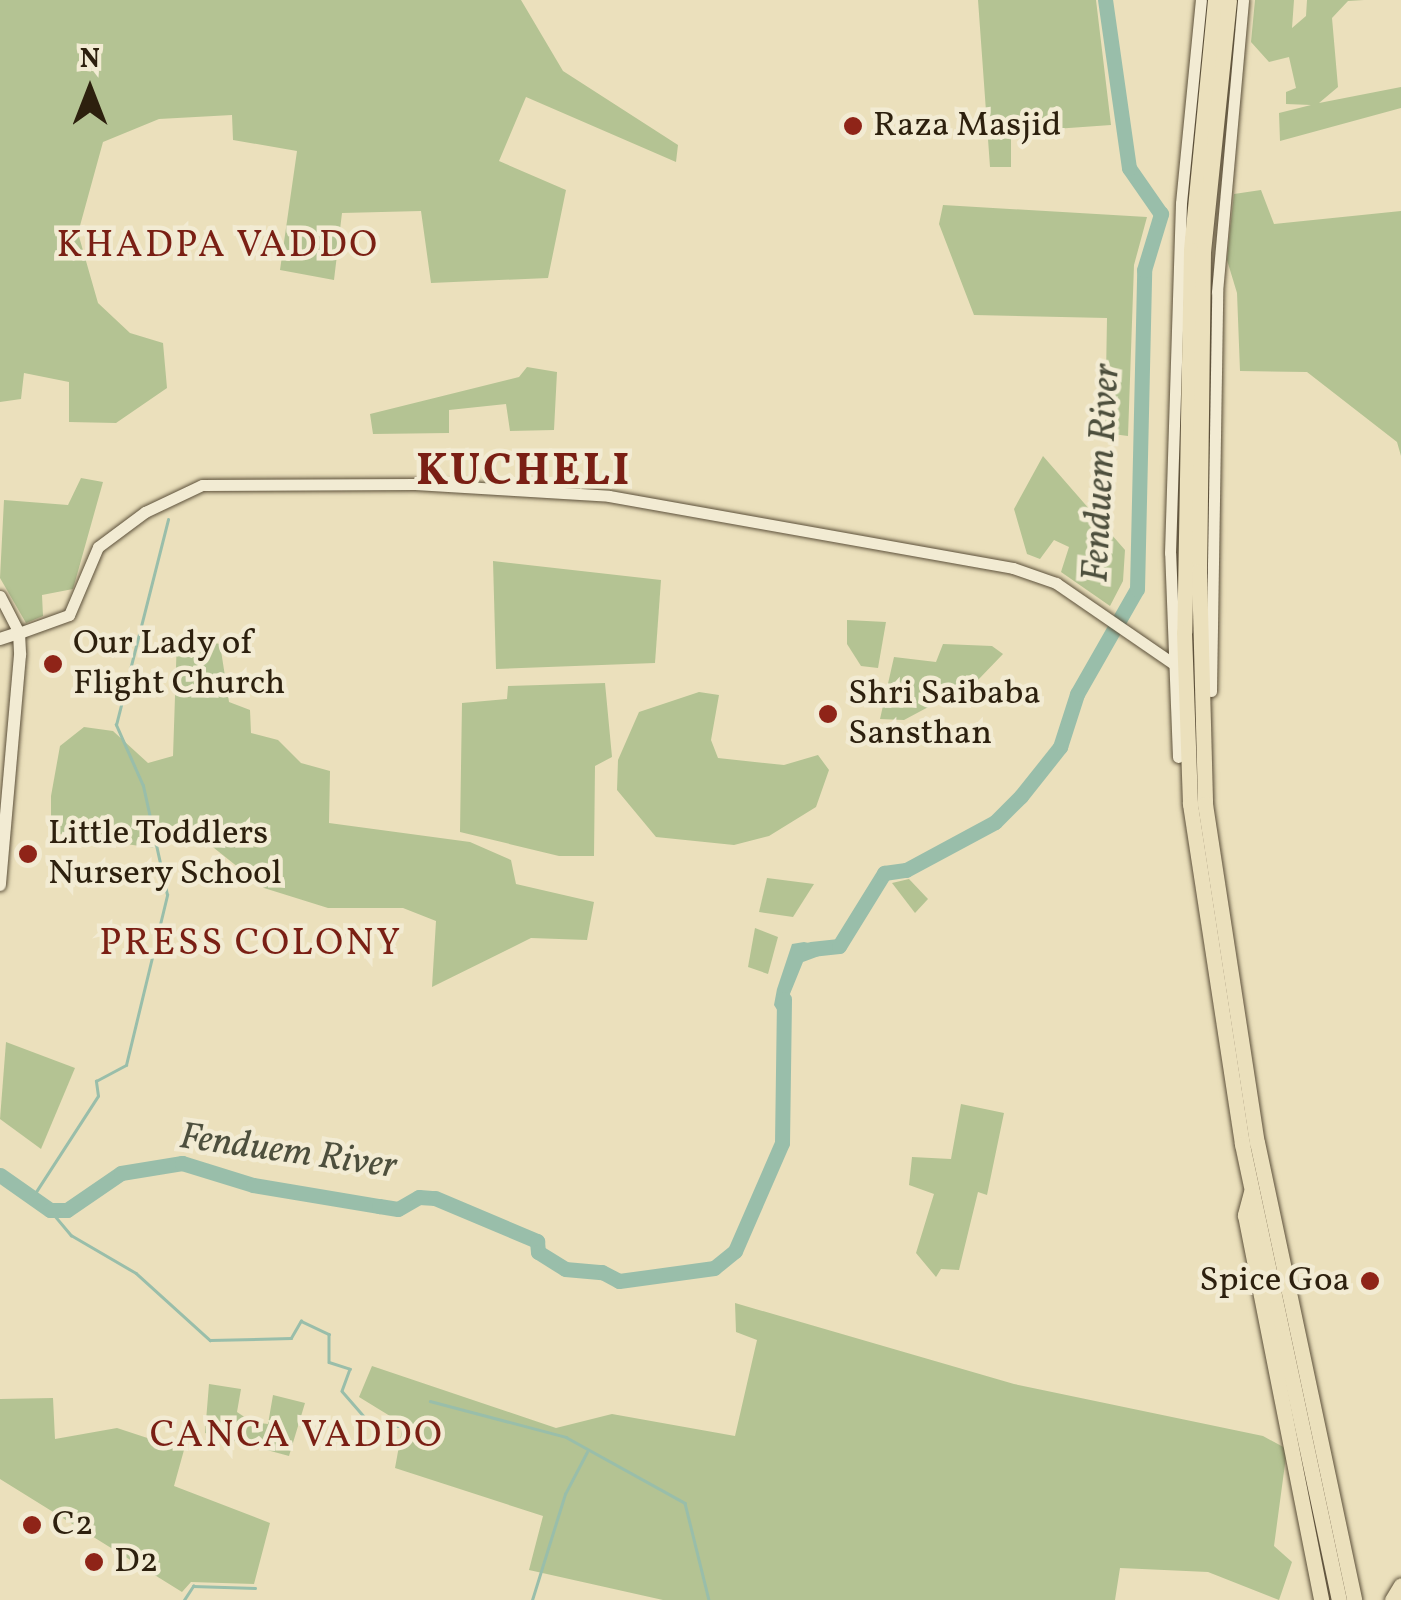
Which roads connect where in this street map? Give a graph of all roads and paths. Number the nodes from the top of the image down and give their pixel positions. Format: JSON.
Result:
{"nodes":[{"id":1,"x":1201,"y":0,"type":"edge"},
{"id":2,"x":1215,"y":0,"type":"edge"},
{"id":3,"x":1229,"y":0,"type":"edge"},
{"id":4,"x":1243,"y":0,"type":"edge"},
{"id":5,"x":0,"y":596,"type":"edge"},
{"id":6,"x":19,"y":634,"type":"junction"},
{"id":7,"x":0,"y":639,"type":"edge"},
{"id":8,"x":1174,"y":664,"type":"junction"},
{"id":9,"x":1205,"y":691,"type":"junction"},
{"id":10,"x":1183,"y":757,"type":"junction"},
{"id":11,"x":0,"y":885,"type":"edge"},
{"id":12,"x":1259,"y":1182,"type":"junction"},
{"id":13,"x":1401,"y":1585,"type":"edge"},
{"id":14,"x":1321,"y":1600,"type":"edge"},
{"id":15,"x":1339,"y":1600,"type":"edge"},
{"id":16,"x":1354,"y":1600,"type":"edge"},
{"id":17,"x":1364,"y":1600,"type":"edge"},
{"id":18,"x":1392,"y":1600,"type":"edge"}],
"edges":[{"from":1,"to":8,"type":"street"},
{"from":2,"to":10,"type":"main road"},
{"from":3,"to":9,"type":"main road"},
{"from":4,"to":9,"type":"street"},
{"from":5,"to":6,"type":"street"},
{"from":6,"to":7,"type":"main road"},
{"from":6,"to":8,"type":"street"},
{"from":6,"to":11,"type":"main road"},
{"from":8,"to":10,"type":"street"},
{"from":9,"to":12,"type":"main road"},
{"from":10,"to":12,"type":"main road"},
{"from":12,"to":14,"type":"main road"},
{"from":12,"to":15,"type":"main road"},
{"from":12,"to":16,"type":"main road"},
{"from":12,"to":17,"type":"main road"},
{"from":13,"to":18,"type":"main road"}]}
